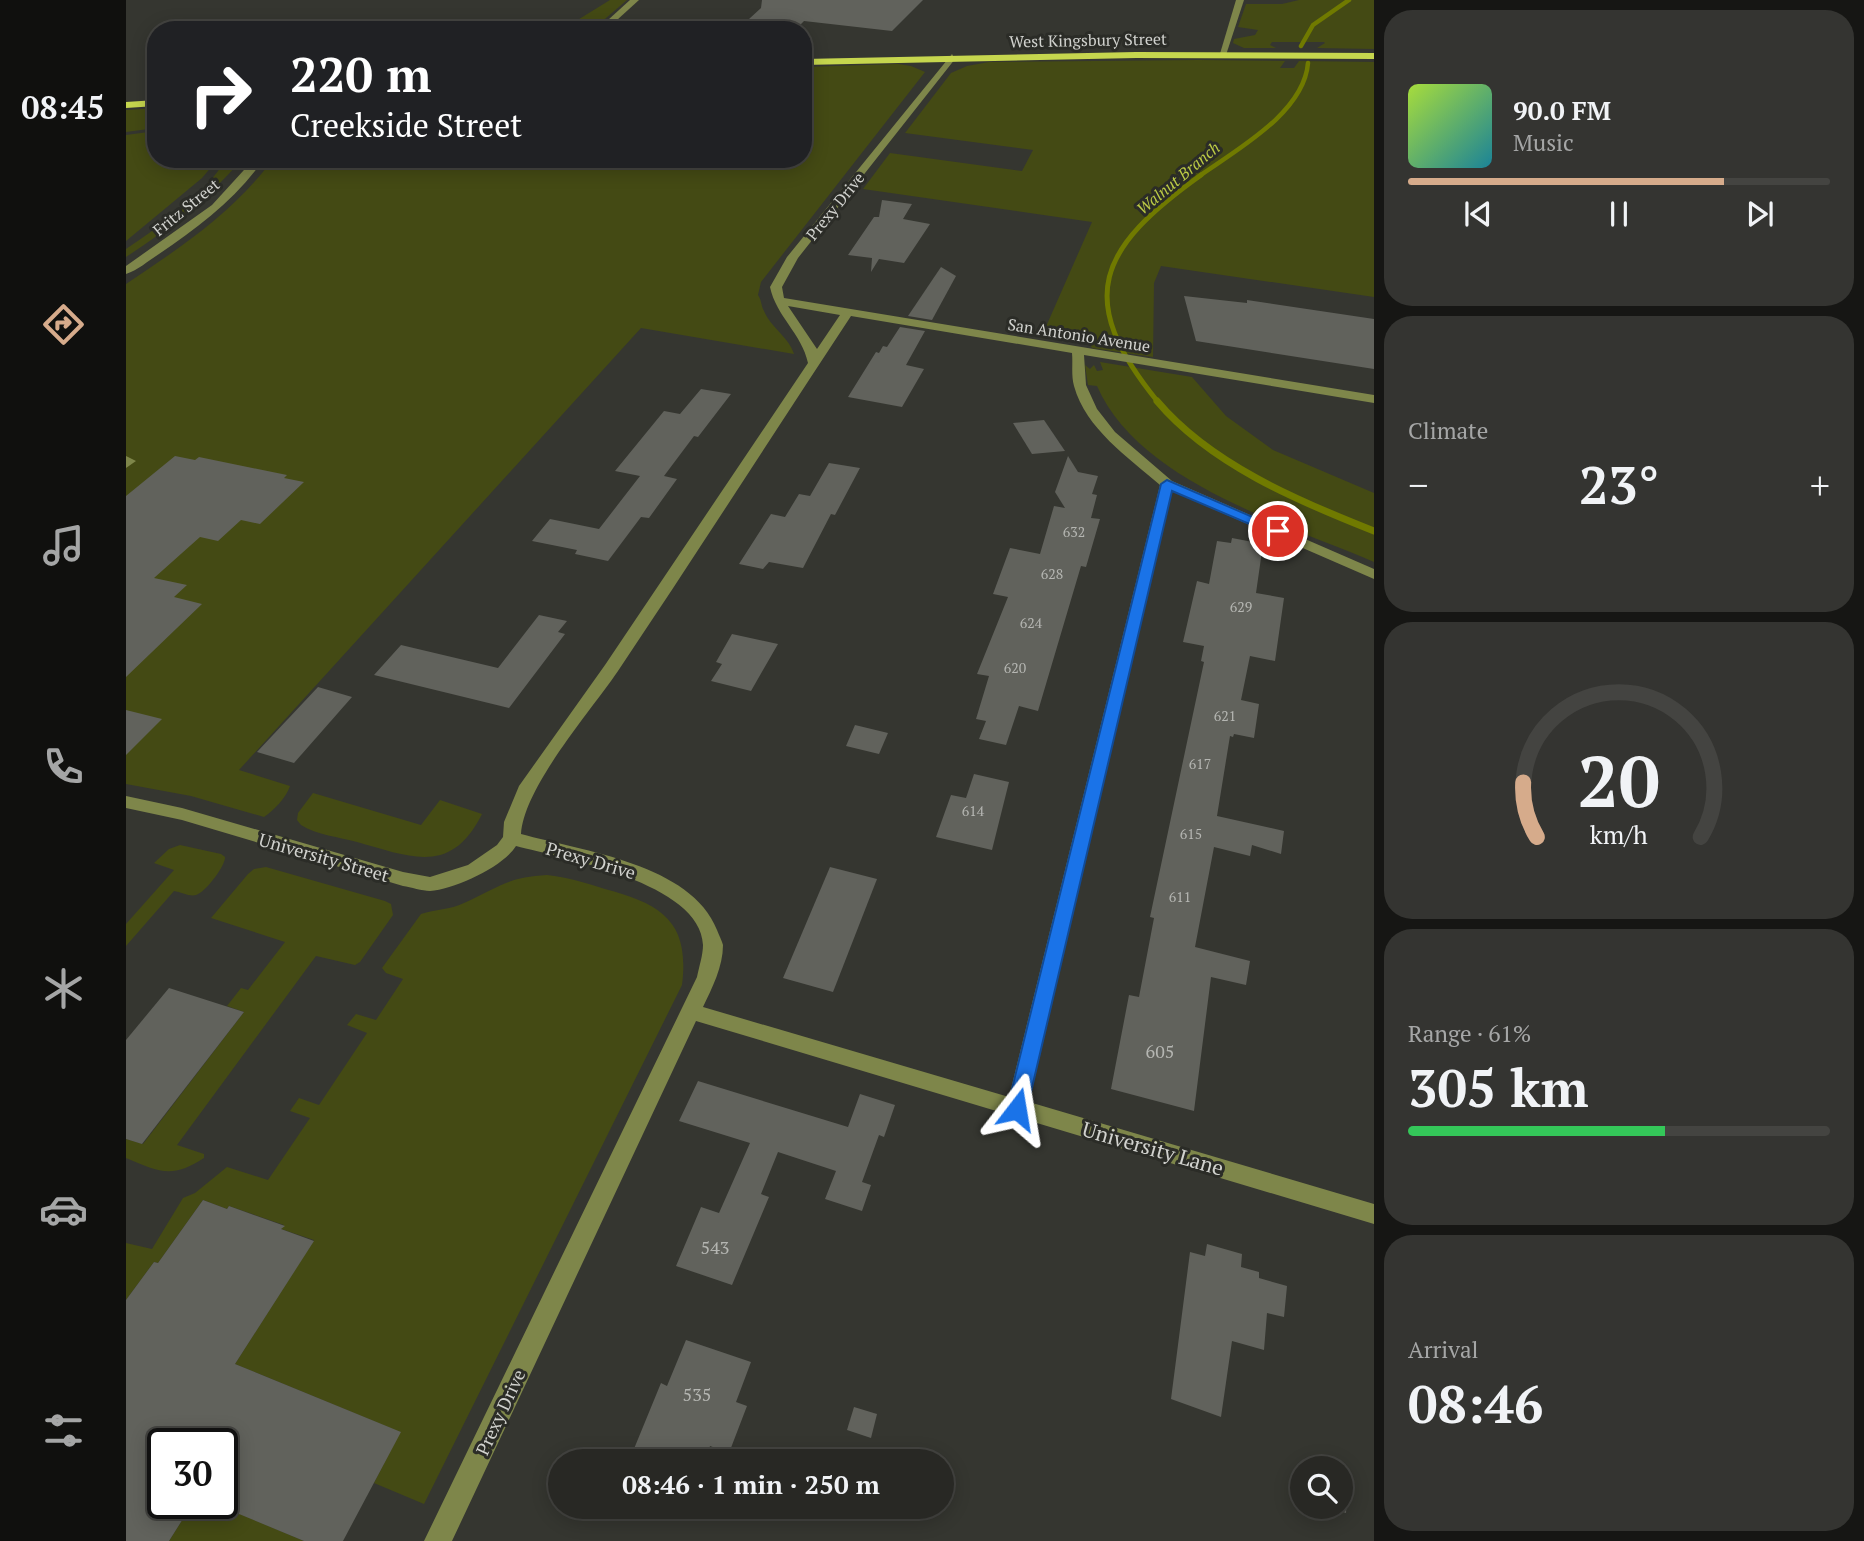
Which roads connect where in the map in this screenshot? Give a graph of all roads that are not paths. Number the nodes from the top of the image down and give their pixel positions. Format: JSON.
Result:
{"nodes":[{"id":1,"x":635,"y":0,"type":"edge"},
{"id":2,"x":1240,"y":0,"type":"edge"},
{"id":3,"x":611,"y":21,"type":"edge"},
{"id":4,"x":1222,"y":55,"type":"junction"},
{"id":5,"x":1374,"y":56,"type":"edge"},
{"id":6,"x":953,"y":57,"type":"junction"},
{"id":7,"x":812,"y":62,"type":"edge"},
{"id":8,"x":147,"y":104,"type":"edge"},
{"id":9,"x":126,"y":105,"type":"edge"},
{"id":10,"x":251,"y":168,"type":"edge"},
{"id":11,"x":126,"y":271,"type":"edge"},
{"id":12,"x":779,"y":301,"type":"junction"},
{"id":13,"x":848,"y":312,"type":"junction"},
{"id":14,"x":1078,"y":350,"type":"junction"},
{"id":15,"x":816,"y":365,"type":"junction"},
{"id":16,"x":1374,"y":399,"type":"edge"},
{"id":17,"x":1167,"y":484,"type":"junction"},
{"id":18,"x":1374,"y":574,"type":"edge"},
{"id":19,"x":126,"y":802,"type":"edge"},
{"id":20,"x":512,"y":838,"type":"junction"},
{"id":21,"x":690,"y":1012,"type":"junction"},
{"id":22,"x":1017,"y":1109,"type":"junction"},
{"id":23,"x":1374,"y":1214,"type":"edge"},
{"id":24,"x":438,"y":1541,"type":"edge"}],
"edges":[{"from":1,"to":3,"type":"street"},
{"from":2,"to":4,"type":"street"},
{"from":4,"to":5,"type":"main road","name":"West Kingsbury Street"},
{"from":4,"to":6,"type":"main road","name":"West Kingsbury Street"},
{"from":6,"to":7,"type":"main road","name":"West Kingsbury Street"},
{"from":6,"to":12,"type":"street","name":"Prexy Drive"},
{"from":8,"to":9,"type":"main road"},
{"from":10,"to":11,"type":"street","name":"Fritz Street"},
{"from":12,"to":13,"type":"street","name":"San Antonio Avenue"},
{"from":12,"to":15,"type":"street"},
{"from":13,"to":14,"type":"street","name":"San Antonio Avenue"},
{"from":13,"to":15,"type":"street"},
{"from":14,"to":16,"type":"street","name":"San Antonio Avenue"},
{"from":14,"to":17,"type":"street"},
{"from":15,"to":20,"type":"street"},
{"from":17,"to":18,"type":"street"},
{"from":17,"to":22,"type":"street"},
{"from":19,"to":20,"type":"street","name":"University Street"},
{"from":20,"to":21,"type":"street","name":"Prexy Drive"},
{"from":21,"to":22,"type":"street","name":"University Lane"},
{"from":21,"to":24,"type":"street","name":"Prexy Drive"},
{"from":22,"to":23,"type":"street","name":"University Lane"}]}
